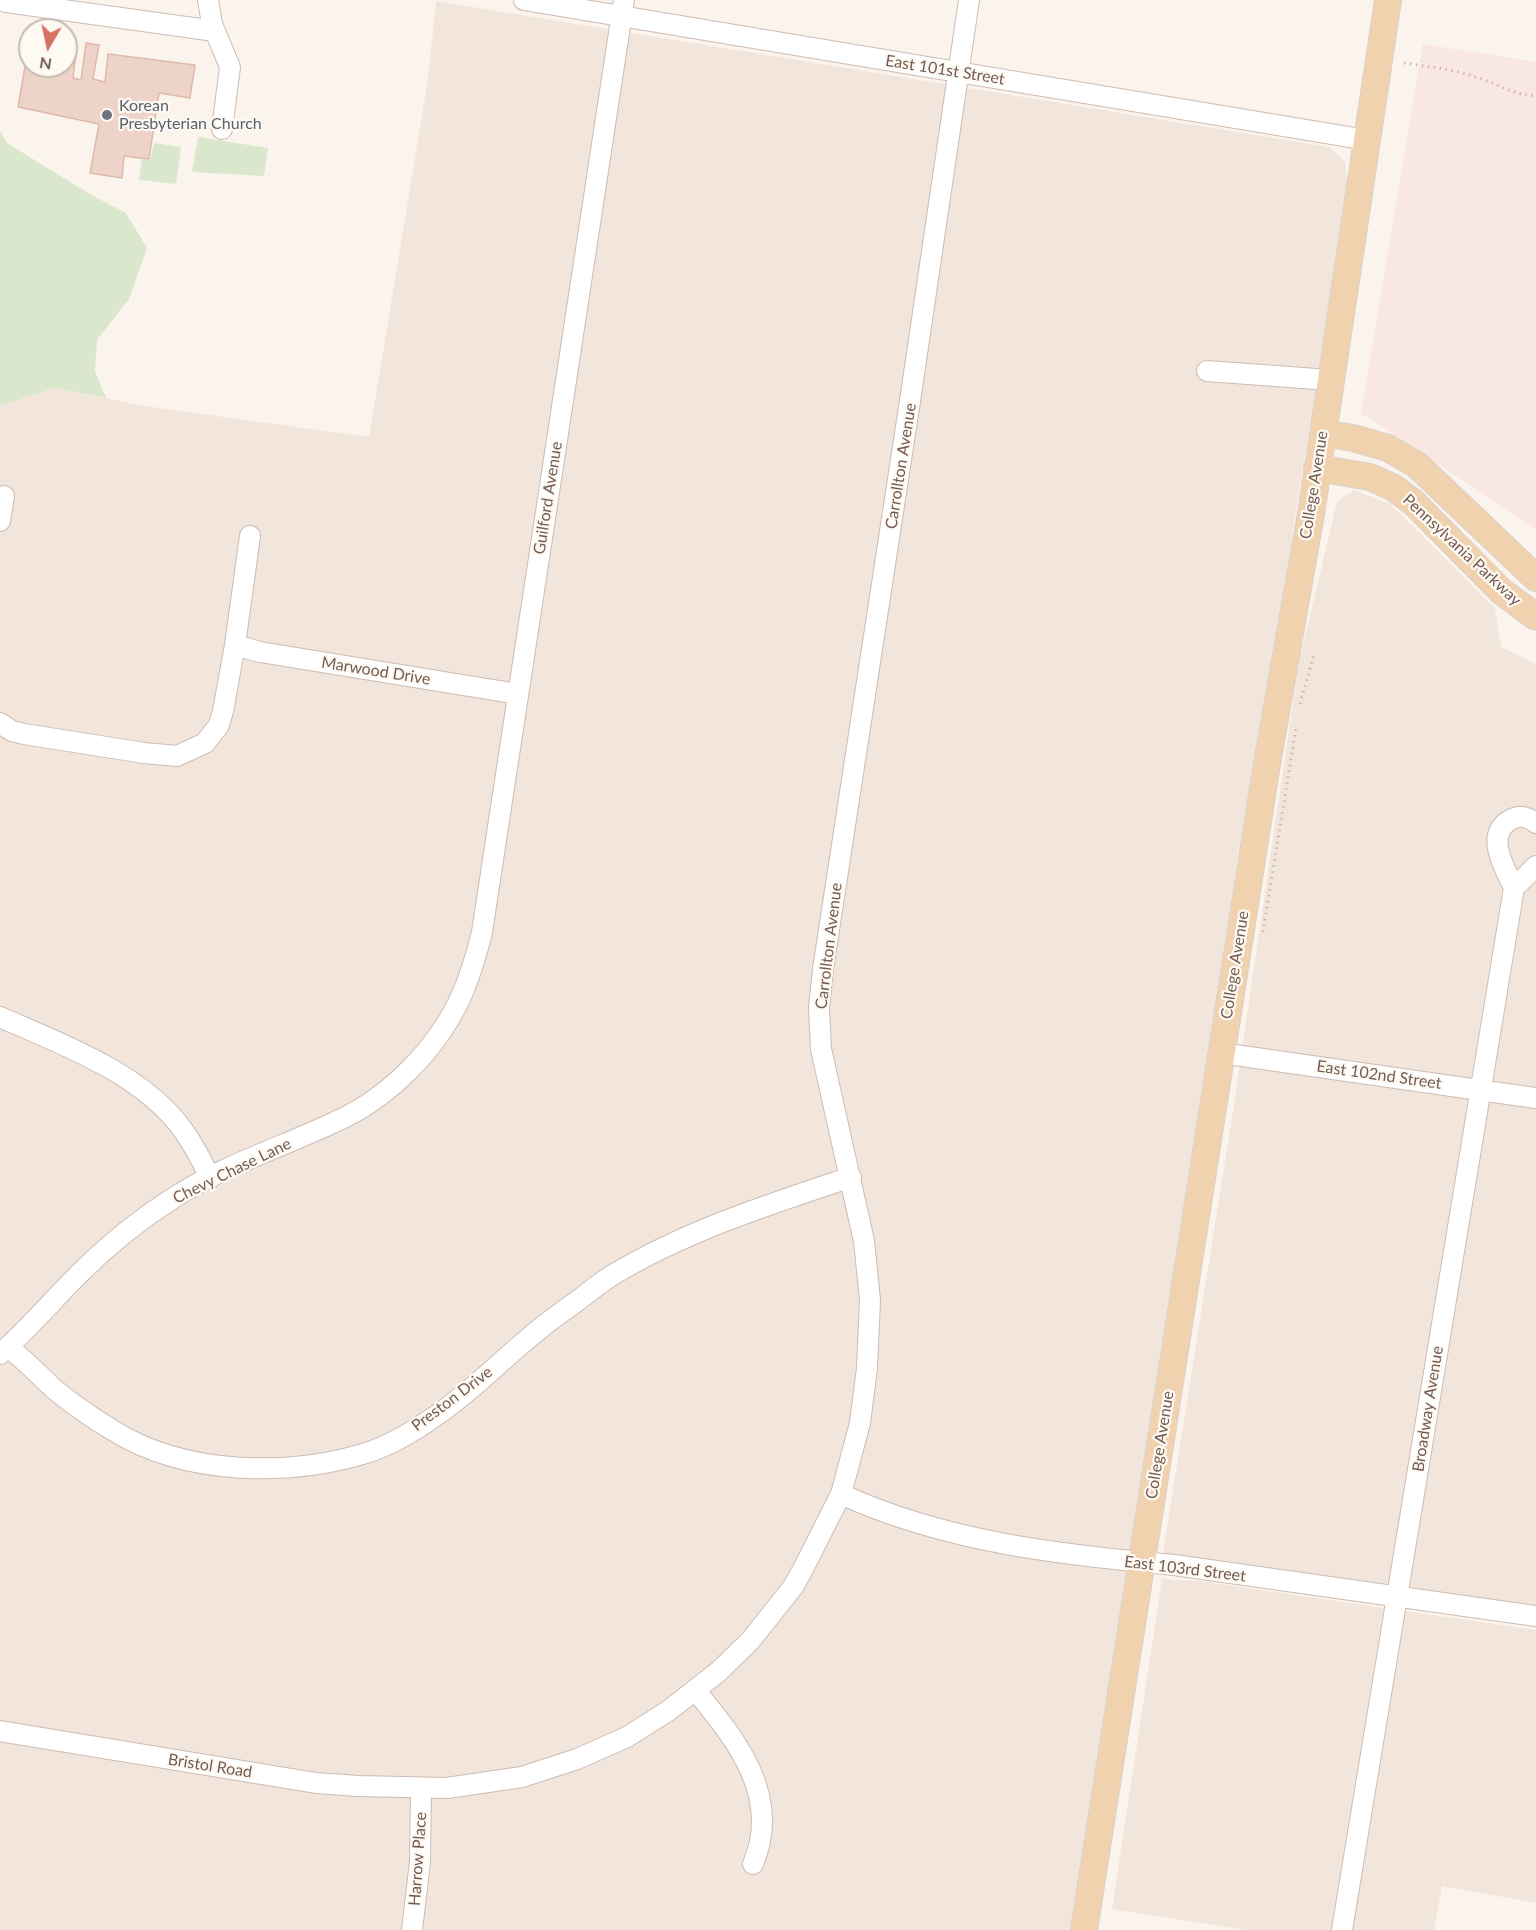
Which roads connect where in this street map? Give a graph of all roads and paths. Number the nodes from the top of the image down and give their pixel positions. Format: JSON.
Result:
{"nodes":[{"id":1,"x":2,"y":0,"type":"edge"},
{"id":2,"x":208,"y":0,"type":"edge"},
{"id":3,"x":524,"y":0,"type":"edge"},
{"id":4,"x":969,"y":0,"type":"edge"},
{"id":5,"x":1388,"y":0,"type":"edge"},
{"id":6,"x":623,"y":8,"type":"edge"},
{"id":7,"x":215,"y":31,"type":"junction"},
{"id":8,"x":1404,"y":63,"type":"dead end"},
{"id":9,"x":960,"y":73,"type":"junction"},
{"id":10,"x":1536,"y":96,"type":"edge"},
{"id":11,"x":222,"y":129,"type":"dead end"},
{"id":12,"x":1367,"y":140,"type":"junction"},
{"id":13,"x":1207,"y":371,"type":"dead end"},
{"id":14,"x":1330,"y":380,"type":"junction"},
{"id":15,"x":1323,"y":433,"type":"junction"},
{"id":16,"x":1317,"y":468,"type":"junction"},
{"id":17,"x":4,"y":496,"type":"dead end"},
{"id":18,"x":0,"y":521,"type":"edge"},
{"id":19,"x":250,"y":536,"type":"dead end"},
{"id":20,"x":1509,"y":554,"type":"junction"},
{"id":21,"x":1536,"y":557,"type":"edge"},
{"id":22,"x":1536,"y":578,"type":"edge"},
{"id":23,"x":1536,"y":617,"type":"edge"},
{"id":24,"x":235,"y":645,"type":"junction"},
{"id":25,"x":518,"y":694,"type":"junction"},
{"id":26,"x":0,"y":723,"type":"edge"},
{"id":27,"x":1536,"y":823,"type":"edge"},
{"id":28,"x":1536,"y":866,"type":"edge"},
{"id":29,"x":1515,"y":888,"type":"junction"},
{"id":30,"x":462,"y":994,"type":"joint"},
{"id":31,"x":0,"y":1017,"type":"edge"},
{"id":32,"x":1221,"y":1053,"type":"junction"},
{"id":33,"x":1481,"y":1090,"type":"junction"},
{"id":34,"x":1536,"y":1098,"type":"edge"},
{"id":35,"x":851,"y":1177,"type":"junction"},
{"id":36,"x":210,"y":1178,"type":"junction"},
{"id":37,"x":4,"y":1351,"type":"edge"},
{"id":38,"x":841,"y":1494,"type":"junction"},
{"id":39,"x":1142,"y":1563,"type":"junction"},
{"id":40,"x":1397,"y":1596,"type":"junction"},
{"id":41,"x":1536,"y":1616,"type":"edge"},
{"id":42,"x":696,"y":1691,"type":"junction"},
{"id":43,"x":0,"y":1731,"type":"edge"},
{"id":44,"x":422,"y":1789,"type":"junction"},
{"id":45,"x":753,"y":1864,"type":"dead end"},
{"id":46,"x":412,"y":1930,"type":"edge"},
{"id":47,"x":1084,"y":1930,"type":"edge"},
{"id":48,"x":1342,"y":1930,"type":"edge"}],
"edges":[{"from":1,"to":7,"type":"street"},
{"from":2,"to":7,"type":"street"},
{"from":3,"to":6,"type":"street","name":"East 101st Street"},
{"from":4,"to":9,"type":"street","name":"Carrollton Avenue"},
{"from":5,"to":12,"type":"main road","name":"College Avenue"},
{"from":6,"to":9,"type":"street","name":"East 101st Street"},
{"from":6,"to":25,"type":"street","name":"Guilford Avenue"},
{"from":7,"to":11,"type":"street"},
{"from":8,"to":10,"type":"path"},
{"from":9,"to":12,"type":"street","name":"East 101st Street"},
{"from":9,"to":35,"type":"street","name":"Carrollton Avenue"},
{"from":12,"to":14,"type":"main road","name":"College Avenue"},
{"from":13,"to":14,"type":"street"},
{"from":14,"to":15,"type":"main road","name":"College Avenue"},
{"from":15,"to":16,"type":"main road","name":"College Avenue"},
{"from":15,"to":20,"type":"main road","name":"Pennsylvania Parkway"},
{"from":16,"to":23,"type":"main road","name":"Pennsylvania Parkway"},
{"from":16,"to":32,"type":"main road","name":"College Avenue"},
{"from":17,"to":18,"type":"street"},
{"from":19,"to":24,"type":"street"},
{"from":20,"to":21,"type":"street"},
{"from":20,"to":22,"type":"main road","name":"Pennsylvania Parkway"},
{"from":24,"to":25,"type":"street","name":"Marwood Drive"},
{"from":24,"to":26,"type":"street"},
{"from":25,"to":30,"type":"street","name":"Guilford Avenue"},
{"from":27,"to":29,"type":"street"},
{"from":28,"to":29,"type":"street"},
{"from":29,"to":33,"type":"street","name":"Broadway Avenue"},
{"from":30,"to":36,"type":"street","name":"Chevy Chase Lane"},
{"from":31,"to":36,"type":"street"},
{"from":32,"to":33,"type":"street","name":"East 102nd Street"},
{"from":32,"to":39,"type":"main road","name":"College Avenue"},
{"from":33,"to":34,"type":"street","name":"East 102nd Street"},
{"from":33,"to":40,"type":"street","name":"Broadway Avenue"},
{"from":35,"to":37,"type":"street","name":"Preston Drive"},
{"from":35,"to":38,"type":"street","name":"Carrollton Avenue"},
{"from":36,"to":37,"type":"street","name":"Chevy Chase Lane"},
{"from":38,"to":39,"type":"street","name":"East 103rd Street"},
{"from":38,"to":42,"type":"street","name":"Carrollton Avenue"},
{"from":39,"to":40,"type":"street","name":"East 103rd Street"},
{"from":39,"to":47,"type":"main road","name":"College Avenue"},
{"from":40,"to":41,"type":"street","name":"East 103rd Street"},
{"from":40,"to":48,"type":"street","name":"Broadway Avenue"},
{"from":42,"to":44,"type":"street","name":"Carrollton Avenue"},
{"from":42,"to":45,"type":"street"},
{"from":43,"to":44,"type":"street","name":"Bristol Road"},
{"from":44,"to":46,"type":"street","name":"Harrow Place"}]}
